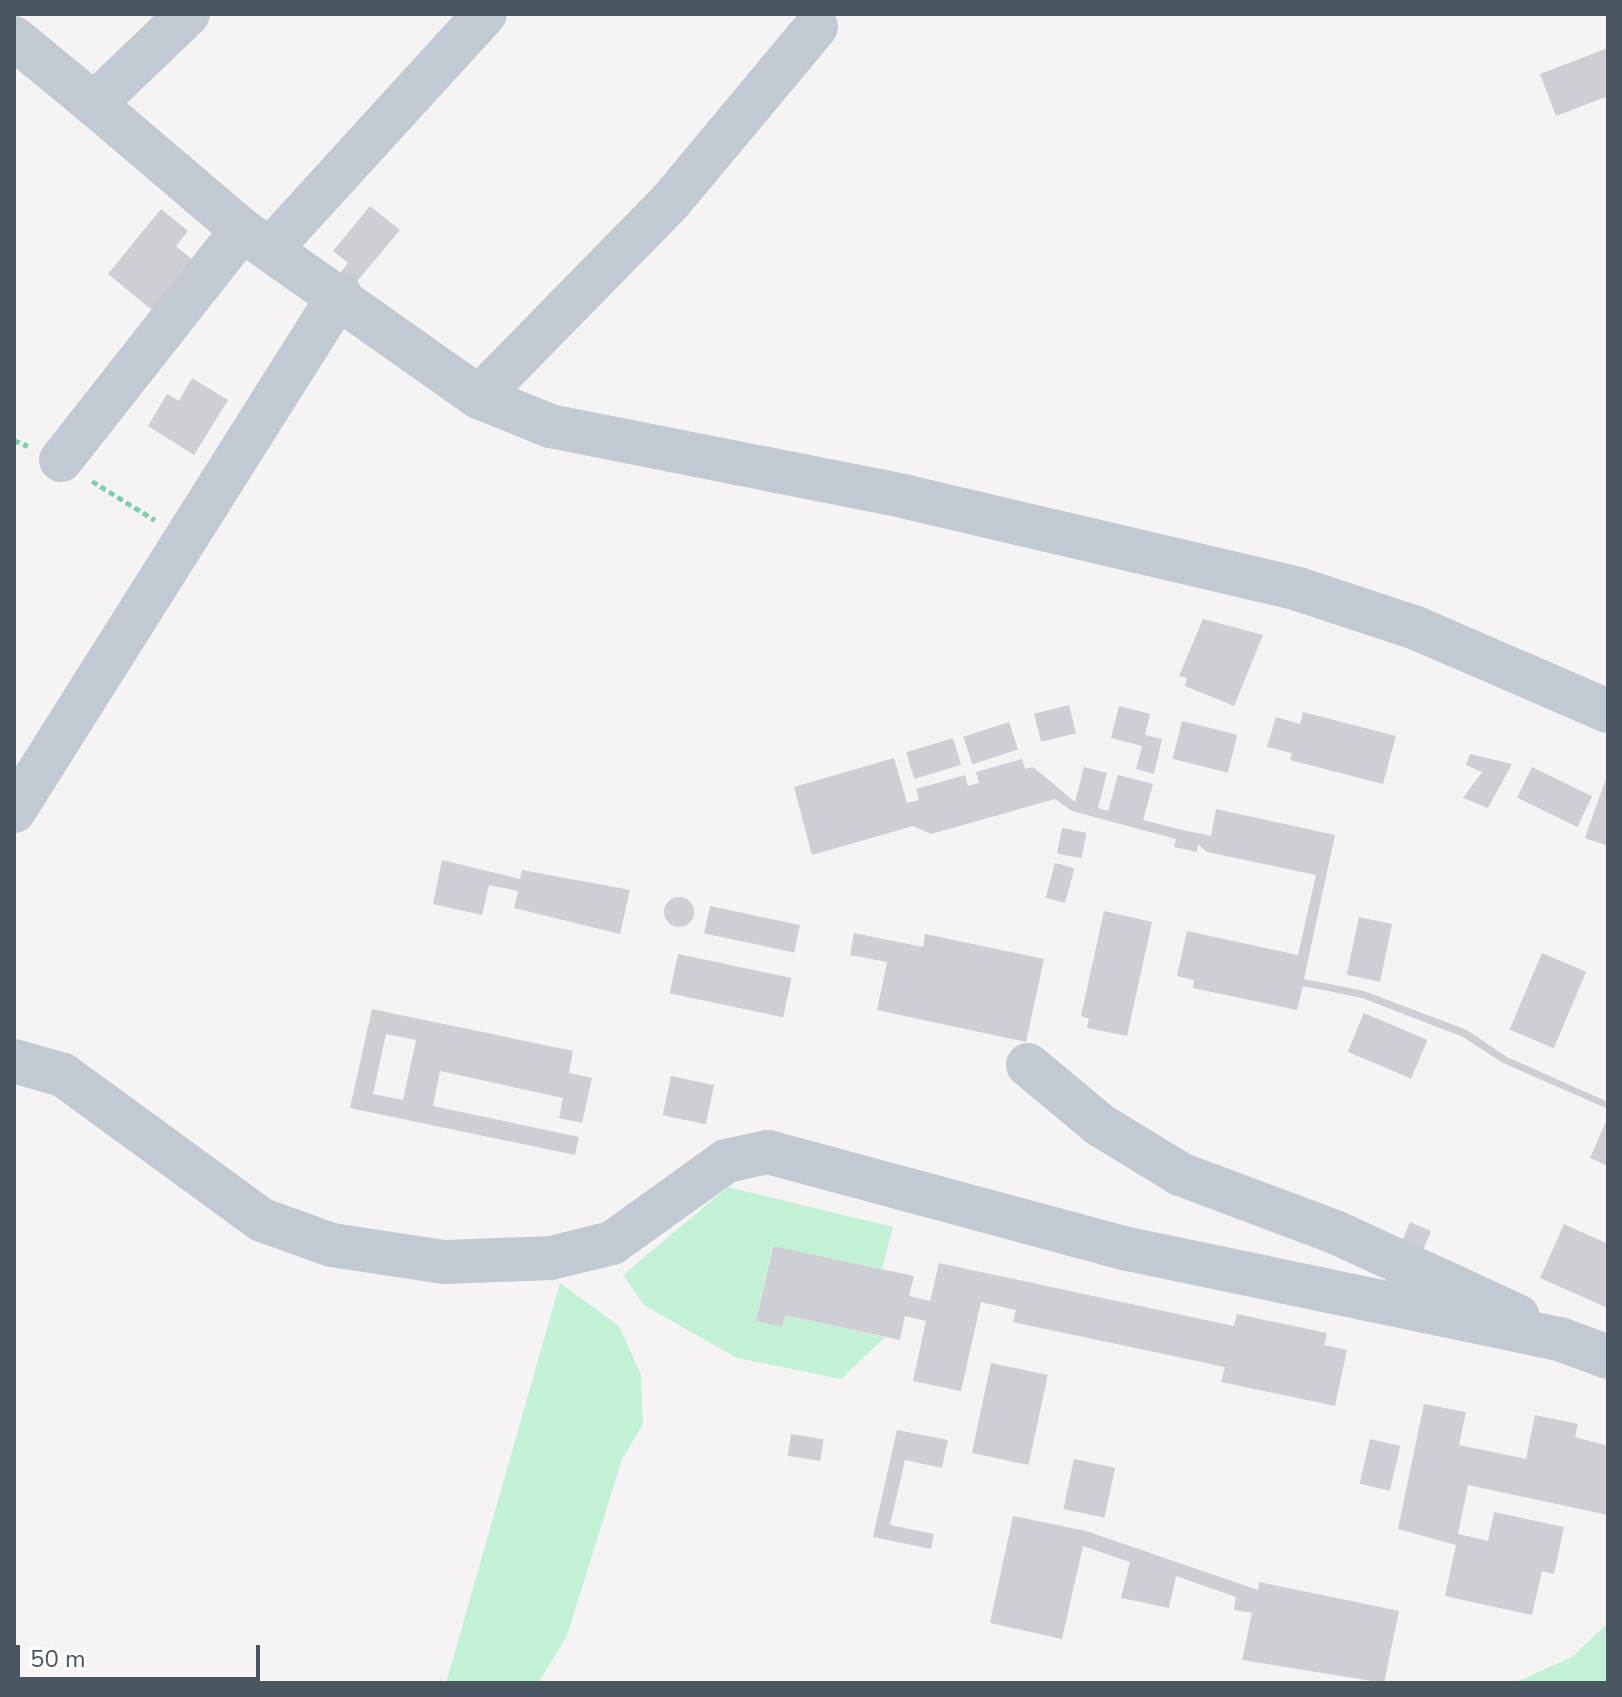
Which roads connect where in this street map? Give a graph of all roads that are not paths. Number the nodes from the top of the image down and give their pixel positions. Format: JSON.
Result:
{"nodes":[{"id":1,"x":188,"y":14,"type":"edge"},
{"id":2,"x":485,"y":14,"type":"edge"},
{"id":3,"x":816,"y":27,"type":"dead end"},
{"id":4,"x":14,"y":38,"type":"edge"},
{"id":5,"x":94,"y":104,"type":"junction"},
{"id":6,"x":257,"y":238,"type":"junction"},
{"id":7,"x":340,"y":294,"type":"junction"},
{"id":8,"x":479,"y":397,"type":"junction"},
{"id":9,"x":61,"y":460,"type":"road end"},
{"id":10,"x":1608,"y":711,"type":"edge"},
{"id":11,"x":14,"y":811,"type":"edge"},
{"id":12,"x":14,"y":1061,"type":"edge"},
{"id":13,"x":1028,"y":1065,"type":"dead end"},
{"id":14,"x":1562,"y":1340,"type":"junction"},
{"id":15,"x":1608,"y":1357,"type":"edge"}],
"edges":[{"from":1,"to":5,"type":"street"},
{"from":2,"to":6,"type":"street"},
{"from":3,"to":8,"type":"street"},
{"from":4,"to":5,"type":"street"},
{"from":5,"to":6,"type":"street"},
{"from":6,"to":7,"type":"street"},
{"from":6,"to":9,"type":"street"},
{"from":7,"to":8,"type":"street"},
{"from":7,"to":11,"type":"street"},
{"from":8,"to":10,"type":"street"},
{"from":12,"to":14,"type":"street"},
{"from":13,"to":14,"type":"street"},
{"from":14,"to":15,"type":"street"}]}
